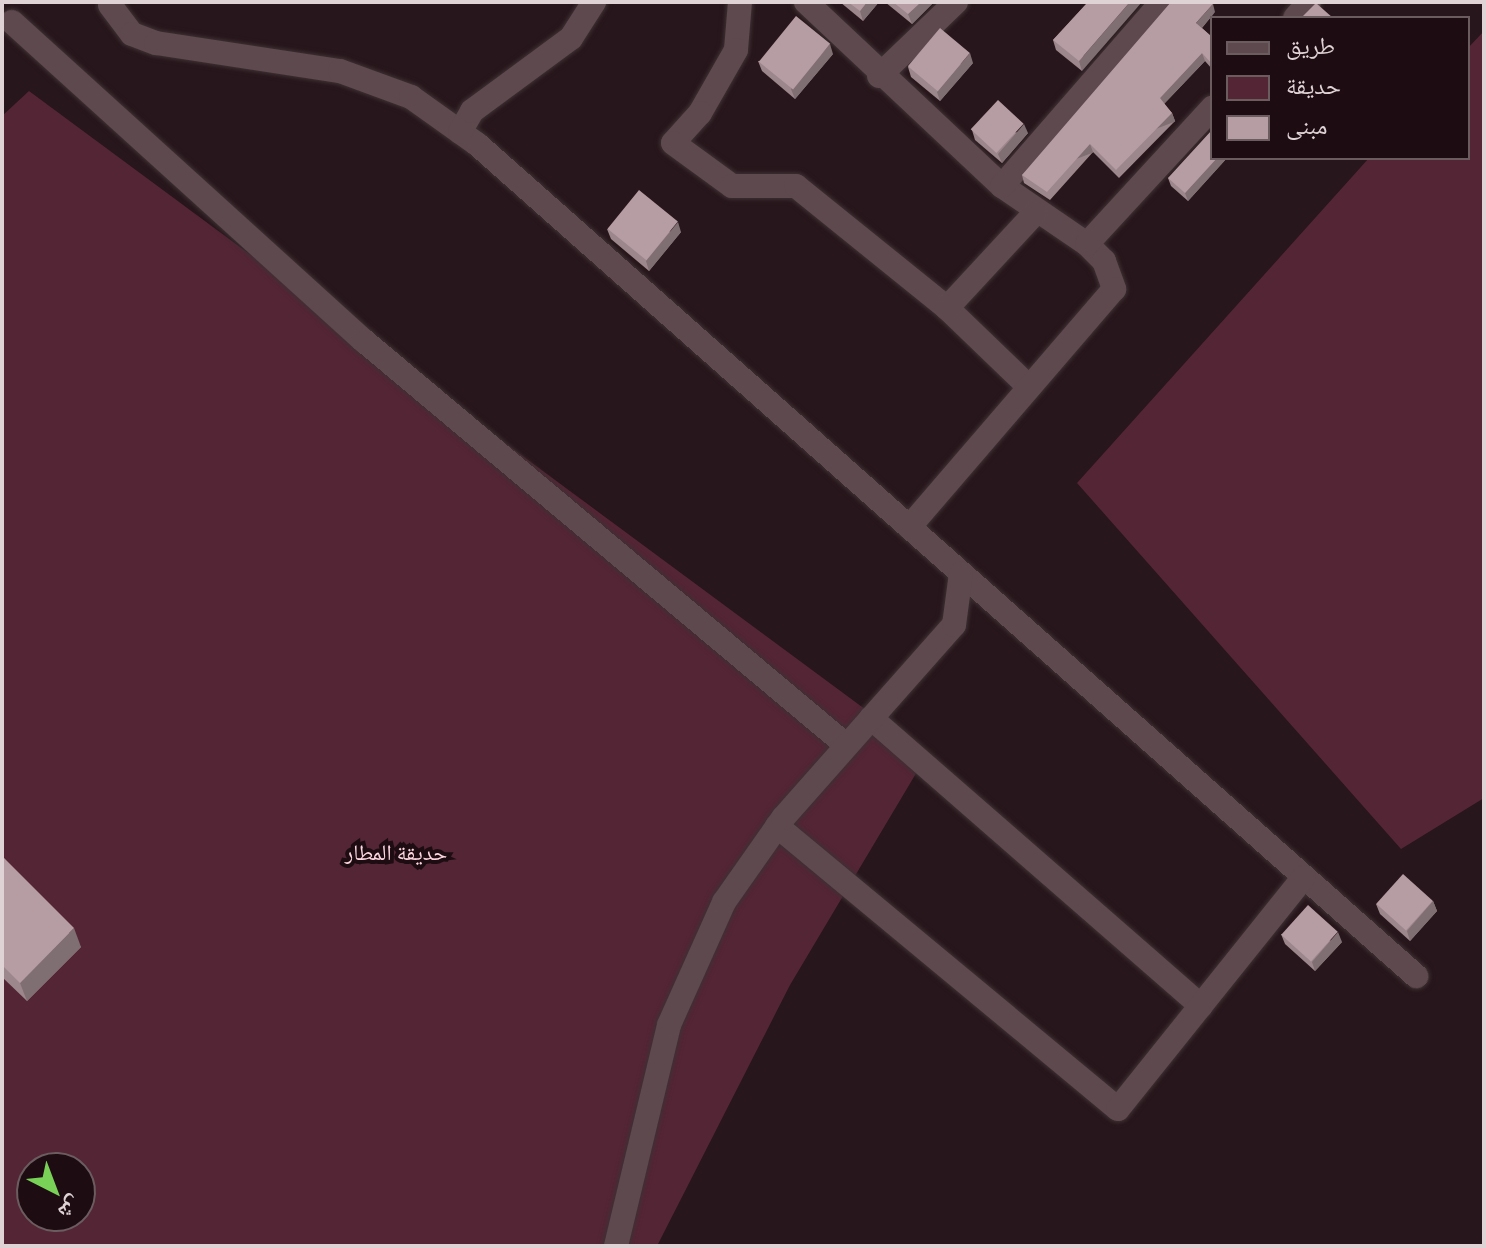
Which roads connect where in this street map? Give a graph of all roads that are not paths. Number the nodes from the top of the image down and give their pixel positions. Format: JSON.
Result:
{"nodes":[{"id":1,"x":594,"y":2,"type":"edge"},
{"id":2,"x":740,"y":2,"type":"edge"},
{"id":3,"x":806,"y":2,"type":"edge"},
{"id":4,"x":956,"y":2,"type":"edge"},
{"id":5,"x":1162,"y":2,"type":"edge"},
{"id":6,"x":111,"y":3,"type":"edge"},
{"id":7,"x":13,"y":14,"type":"edge"},
{"id":8,"x":879,"y":76,"type":"junction"},
{"id":9,"x":1210,"y":110,"type":"edge"},
{"id":10,"x":460,"y":132,"type":"junction"},
{"id":11,"x":1002,"y":186,"type":"junction"},
{"id":12,"x":1035,"y":213,"type":"junction"},
{"id":13,"x":1087,"y":244,"type":"junction"},
{"id":14,"x":947,"y":308,"type":"junction"},
{"id":15,"x":1029,"y":387,"type":"junction"},
{"id":16,"x":909,"y":527,"type":"junction"},
{"id":17,"x":961,"y":573,"type":"junction"},
{"id":18,"x":871,"y":718,"type":"junction"},
{"id":19,"x":846,"y":745,"type":"junction"},
{"id":20,"x":777,"y":826,"type":"junction"},
{"id":21,"x":1304,"y":877,"type":"junction"},
{"id":22,"x":1416,"y":976,"type":"dead end"},
{"id":23,"x":1201,"y":1006,"type":"junction"},
{"id":24,"x":616,"y":1246,"type":"edge"}],
"edges":[{"from":1,"to":10,"type":"street"},
{"from":2,"to":14,"type":"street"},
{"from":3,"to":8,"type":"street"},
{"from":4,"to":8,"type":"street"},
{"from":5,"to":11,"type":"street"},
{"from":6,"to":10,"type":"street"},
{"from":7,"to":19,"type":"street"},
{"from":8,"to":11,"type":"street"},
{"from":9,"to":13,"type":"street"},
{"from":10,"to":16,"type":"street"},
{"from":11,"to":12,"type":"street"},
{"from":12,"to":13,"type":"street"},
{"from":12,"to":14,"type":"street"},
{"from":13,"to":15,"type":"street"},
{"from":14,"to":15,"type":"street"},
{"from":15,"to":16,"type":"street"},
{"from":16,"to":17,"type":"street"},
{"from":17,"to":18,"type":"street"},
{"from":17,"to":21,"type":"street"},
{"from":18,"to":19,"type":"street"},
{"from":18,"to":23,"type":"street"},
{"from":19,"to":20,"type":"street"},
{"from":20,"to":23,"type":"street"},
{"from":20,"to":24,"type":"street"},
{"from":21,"to":22,"type":"street"},
{"from":21,"to":23,"type":"street"}]}
